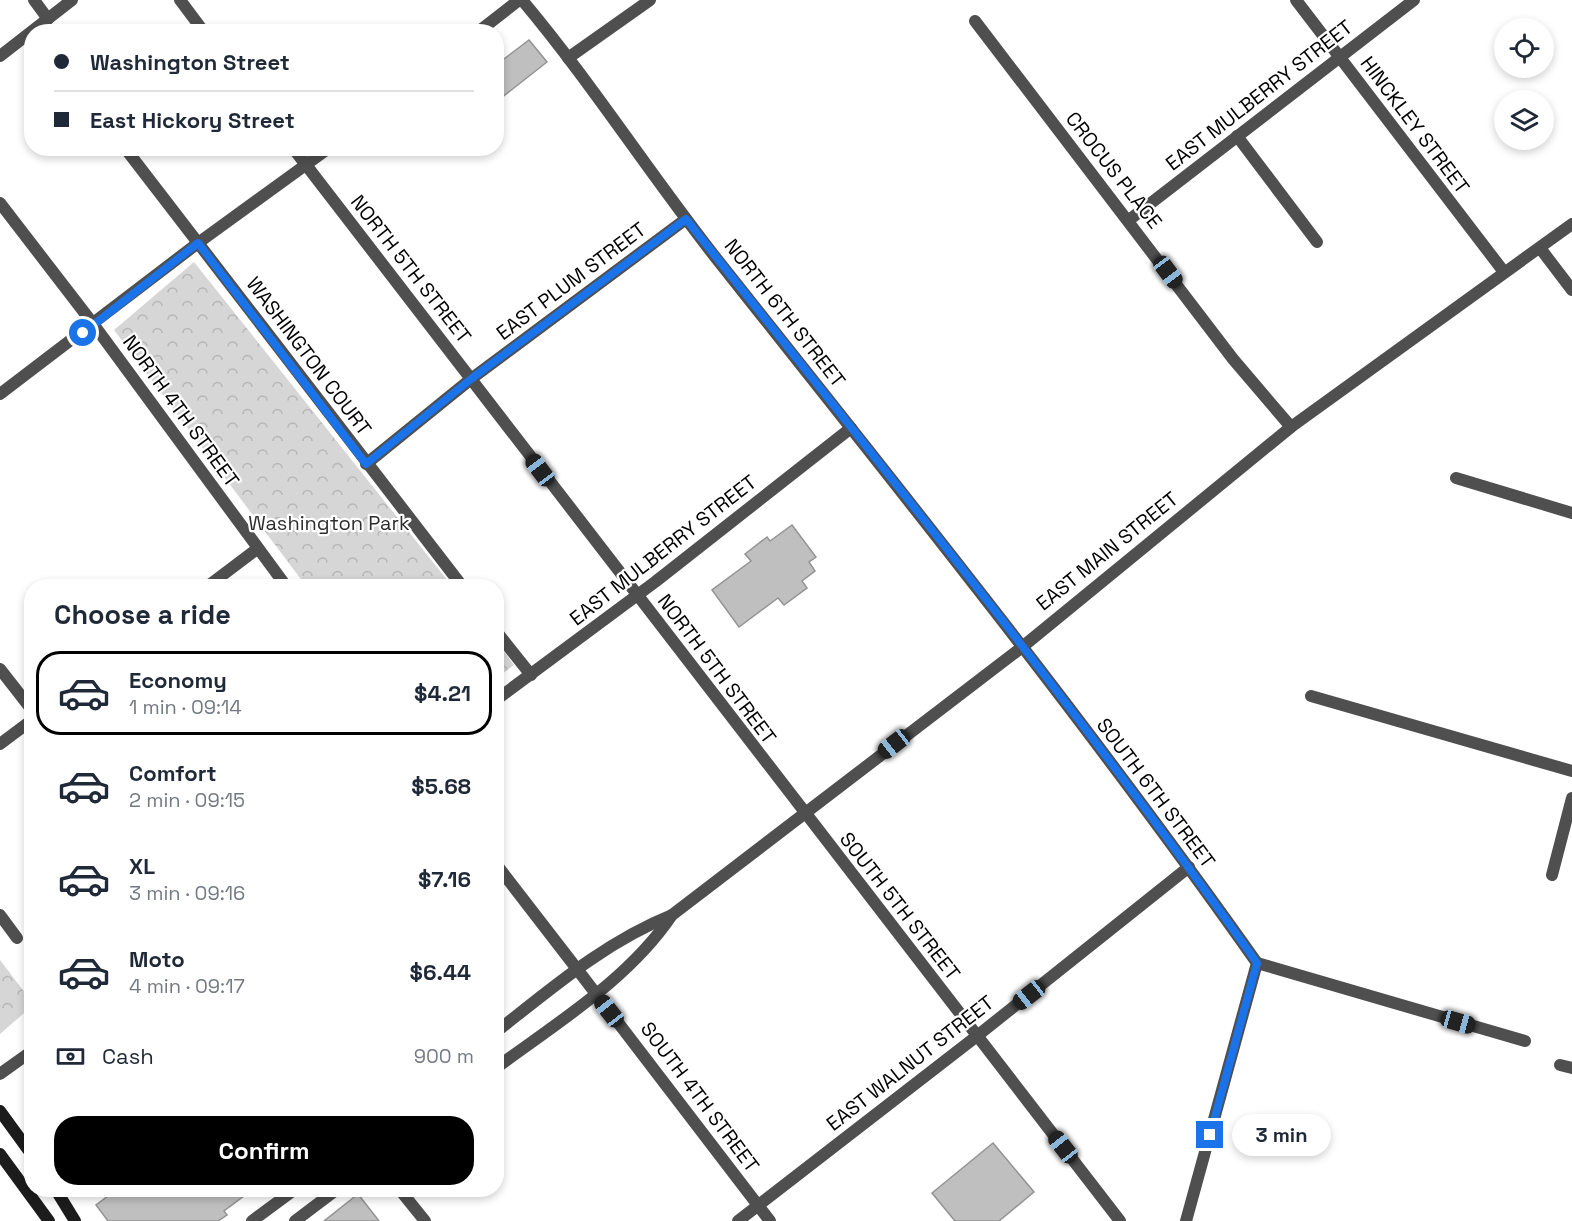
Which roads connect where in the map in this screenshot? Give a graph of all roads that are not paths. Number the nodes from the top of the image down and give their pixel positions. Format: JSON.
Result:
{"nodes":[{"id":1,"x":34,"y":0,"type":"edge"},
{"id":2,"x":72,"y":0,"type":"edge"},
{"id":3,"x":180,"y":0,"type":"edge"},
{"id":4,"x":520,"y":0,"type":"edge"},
{"id":5,"x":650,"y":0,"type":"edge"},
{"id":6,"x":1296,"y":0,"type":"edge"},
{"id":7,"x":1414,"y":0,"type":"edge"},
{"id":8,"x":48,"y":18,"type":"junction"},
{"id":9,"x":975,"y":21,"type":"dead end"},
{"id":10,"x":41,"y":24,"type":"edge"},
{"id":11,"x":198,"y":24,"type":"edge"},
{"id":12,"x":488,"y":24,"type":"edge"},
{"id":13,"x":24,"y":37,"type":"edge"},
{"id":14,"x":0,"y":56,"type":"edge"},
{"id":15,"x":1340,"y":57,"type":"junction"},
{"id":16,"x":568,"y":58,"type":"junction"},
{"id":17,"x":1237,"y":136,"type":"junction"},
{"id":18,"x":130,"y":156,"type":"edge"},
{"id":19,"x":299,"y":156,"type":"edge"},
{"id":20,"x":319,"y":156,"type":"edge"},
{"id":21,"x":306,"y":166,"type":"junction"},
{"id":22,"x":0,"y":203,"type":"edge"},
{"id":23,"x":686,"y":219,"type":"junction"},
{"id":24,"x":1128,"y":220,"type":"junction"},
{"id":25,"x":1572,"y":224,"type":"edge"},
{"id":26,"x":1317,"y":242,"type":"dead end"},
{"id":27,"x":198,"y":243,"type":"junction"},
{"id":28,"x":1540,"y":248,"type":"junction"},
{"id":29,"x":1504,"y":273,"type":"junction"},
{"id":30,"x":1572,"y":290,"type":"edge"},
{"id":31,"x":94,"y":325,"type":"junction"},
{"id":32,"x":471,"y":379,"type":"junction"},
{"id":33,"x":0,"y":394,"type":"edge"},
{"id":34,"x":1291,"y":427,"type":"junction"},
{"id":35,"x":851,"y":428,"type":"junction"},
{"id":36,"x":366,"y":464,"type":"junction"},
{"id":37,"x":1456,"y":478,"type":"dead end"},
{"id":38,"x":1572,"y":513,"type":"edge"},
{"id":39,"x":258,"y":549,"type":"junction"},
{"id":40,"x":217,"y":579,"type":"edge"},
{"id":41,"x":281,"y":579,"type":"edge"},
{"id":42,"x":456,"y":579,"type":"edge"},
{"id":43,"x":637,"y":596,"type":"junction"},
{"id":44,"x":504,"y":641,"type":"edge"},
{"id":45,"x":1021,"y":648,"type":"junction"},
{"id":46,"x":0,"y":669,"type":"edge"},
{"id":47,"x":531,"y":675,"type":"junction"},
{"id":48,"x":504,"y":694,"type":"edge"},
{"id":49,"x":1311,"y":696,"type":"dead end"},
{"id":50,"x":24,"y":700,"type":"edge"},
{"id":51,"x":24,"y":726,"type":"edge"},
{"id":52,"x":0,"y":744,"type":"edge"},
{"id":53,"x":1572,"y":771,"type":"edge"},
{"id":54,"x":1572,"y":798,"type":"edge"},
{"id":55,"x":803,"y":814,"type":"junction"},
{"id":56,"x":1189,"y":867,"type":"junction"},
{"id":57,"x":504,"y":874,"type":"edge"},
{"id":58,"x":1552,"y":875,"type":"dead end"},
{"id":59,"x":0,"y":915,"type":"edge"},
{"id":60,"x":672,"y":915,"type":"junction"},
{"id":61,"x":17,"y":938,"type":"dead end"},
{"id":62,"x":1257,"y":963,"type":"junction"},
{"id":63,"x":577,"y":969,"type":"junction"},
{"id":64,"x":596,"y":993,"type":"junction"},
{"id":65,"x":504,"y":1026,"type":"edge"},
{"id":66,"x":977,"y":1036,"type":"junction"},
{"id":67,"x":1526,"y":1041,"type":"dead end"},
{"id":68,"x":24,"y":1057,"type":"edge"},
{"id":69,"x":504,"y":1062,"type":"edge"},
{"id":70,"x":0,"y":1074,"type":"edge"},
{"id":71,"x":0,"y":1111,"type":"edge"},
{"id":72,"x":24,"y":1144,"type":"edge"},
{"id":73,"x":1,"y":1158,"type":"edge"},
{"id":74,"x":24,"y":1188,"type":"edge"},
{"id":75,"x":31,"y":1197,"type":"edge"},
{"id":76,"x":60,"y":1197,"type":"edge"},
{"id":77,"x":285,"y":1197,"type":"edge"},
{"id":78,"x":327,"y":1197,"type":"edge"},
{"id":79,"x":406,"y":1197,"type":"edge"},
{"id":80,"x":758,"y":1205,"type":"junction"},
{"id":81,"x":49,"y":1221,"type":"edge"},
{"id":82,"x":75,"y":1221,"type":"edge"},
{"id":83,"x":252,"y":1221,"type":"edge"},
{"id":84,"x":295,"y":1221,"type":"edge"},
{"id":85,"x":425,"y":1221,"type":"edge"},
{"id":86,"x":738,"y":1221,"type":"edge"},
{"id":87,"x":770,"y":1221,"type":"edge"},
{"id":88,"x":1120,"y":1221,"type":"edge"},
{"id":89,"x":1186,"y":1221,"type":"edge"}],
"edges":[{"from":1,"to":8,"type":"street"},
{"from":2,"to":8,"type":"street"},
{"from":3,"to":11,"type":"street"},
{"from":4,"to":12,"type":"street"},
{"from":4,"to":16,"type":"street","name":"NORTH 6TH STREET"},
{"from":5,"to":16,"type":"street"},
{"from":6,"to":15,"type":"street","name":"HINCKLEY STREET"},
{"from":7,"to":15,"type":"street","name":"EAST MULBERRY STREET"},
{"from":8,"to":10,"type":"street"},
{"from":9,"to":24,"type":"street","name":"CROCUS PLACE"},
{"from":13,"to":14,"type":"street"},
{"from":15,"to":17,"type":"street","name":"EAST MULBERRY STREET"},
{"from":15,"to":29,"type":"street","name":"HINCKLEY STREET"},
{"from":16,"to":23,"type":"street","name":"NORTH 6TH STREET"},
{"from":17,"to":24,"type":"street","name":"EAST MULBERRY STREET"},
{"from":17,"to":26,"type":"street"},
{"from":18,"to":27,"type":"street","name":"WASHINGTON COURT"},
{"from":19,"to":21,"type":"street","name":"NORTH 5TH STREET"},
{"from":20,"to":21,"type":"street"},
{"from":21,"to":27,"type":"street"},
{"from":21,"to":32,"type":"street","name":"NORTH 5TH STREET"},
{"from":22,"to":31,"type":"street","name":"NORTH 4TH STREET"},
{"from":23,"to":32,"type":"street","name":"EAST PLUM STREET"},
{"from":23,"to":35,"type":"street","name":"NORTH 6TH STREET"},
{"from":24,"to":34,"type":"street","name":"CROCUS PLACE"},
{"from":25,"to":28,"type":"street","name":"EAST MAIN STREET"},
{"from":27,"to":31,"type":"street"},
{"from":27,"to":36,"type":"street","name":"WASHINGTON COURT"},
{"from":28,"to":29,"type":"street","name":"EAST MAIN STREET"},
{"from":28,"to":30,"type":"street"},
{"from":29,"to":34,"type":"street","name":"EAST MAIN STREET"},
{"from":31,"to":33,"type":"street"},
{"from":31,"to":39,"type":"street","name":"NORTH 4TH STREET"},
{"from":32,"to":36,"type":"street","name":"EAST PLUM STREET"},
{"from":32,"to":43,"type":"street","name":"NORTH 5TH STREET"},
{"from":34,"to":45,"type":"street","name":"EAST MAIN STREET"},
{"from":35,"to":43,"type":"street","name":"EAST MULBERRY STREET"},
{"from":35,"to":45,"type":"street","name":"NORTH 6TH STREET"},
{"from":36,"to":42,"type":"street","name":"WASHINGTON COURT"},
{"from":37,"to":38,"type":"street"},
{"from":39,"to":40,"type":"street"},
{"from":39,"to":41,"type":"street","name":"NORTH 4TH STREET"},
{"from":43,"to":47,"type":"street","name":"EAST MULBERRY STREET"},
{"from":43,"to":55,"type":"street","name":"NORTH 5TH STREET"},
{"from":44,"to":47,"type":"street"},
{"from":45,"to":55,"type":"street","name":"EAST MAIN STREET"},
{"from":45,"to":56,"type":"street","name":"SOUTH 6TH STREET"},
{"from":46,"to":50,"type":"street"},
{"from":47,"to":48,"type":"street","name":"EAST MULBERRY STREET"},
{"from":49,"to":53,"type":"street"},
{"from":51,"to":52,"type":"street"},
{"from":54,"to":58,"type":"street"},
{"from":55,"to":60,"type":"street","name":"EAST MAIN STREET"},
{"from":55,"to":66,"type":"street","name":"SOUTH 5TH STREET"},
{"from":56,"to":62,"type":"street","name":"SOUTH 6TH STREET"},
{"from":56,"to":66,"type":"street","name":"EAST WALNUT STREET"},
{"from":57,"to":63,"type":"street"},
{"from":59,"to":61,"type":"street"},
{"from":60,"to":63,"type":"street","name":"EAST MAIN STREET"},
{"from":60,"to":64,"type":"street","name":"EAST MAIN STREET"},
{"from":62,"to":67,"type":"street"},
{"from":62,"to":89,"type":"street"},
{"from":63,"to":64,"type":"street","name":"SOUTH 4TH STREET"},
{"from":63,"to":65,"type":"street","name":"EAST MAIN STREET"},
{"from":64,"to":69,"type":"street","name":"EAST MAIN STREET"},
{"from":64,"to":80,"type":"street","name":"SOUTH 4TH STREET"},
{"from":66,"to":80,"type":"street","name":"EAST WALNUT STREET"},
{"from":66,"to":88,"type":"street","name":"SOUTH 5TH STREET"},
{"from":68,"to":70,"type":"street"},
{"from":71,"to":72,"type":"main road"},
{"from":73,"to":74,"type":"main road"},
{"from":75,"to":81,"type":"main road"},
{"from":76,"to":82,"type":"main road"},
{"from":77,"to":83,"type":"street"},
{"from":78,"to":84,"type":"street"},
{"from":79,"to":85,"type":"street"},
{"from":80,"to":86,"type":"street","name":"EAST WALNUT STREET"},
{"from":80,"to":87,"type":"street","name":"SOUTH 4TH STREET"}]}
